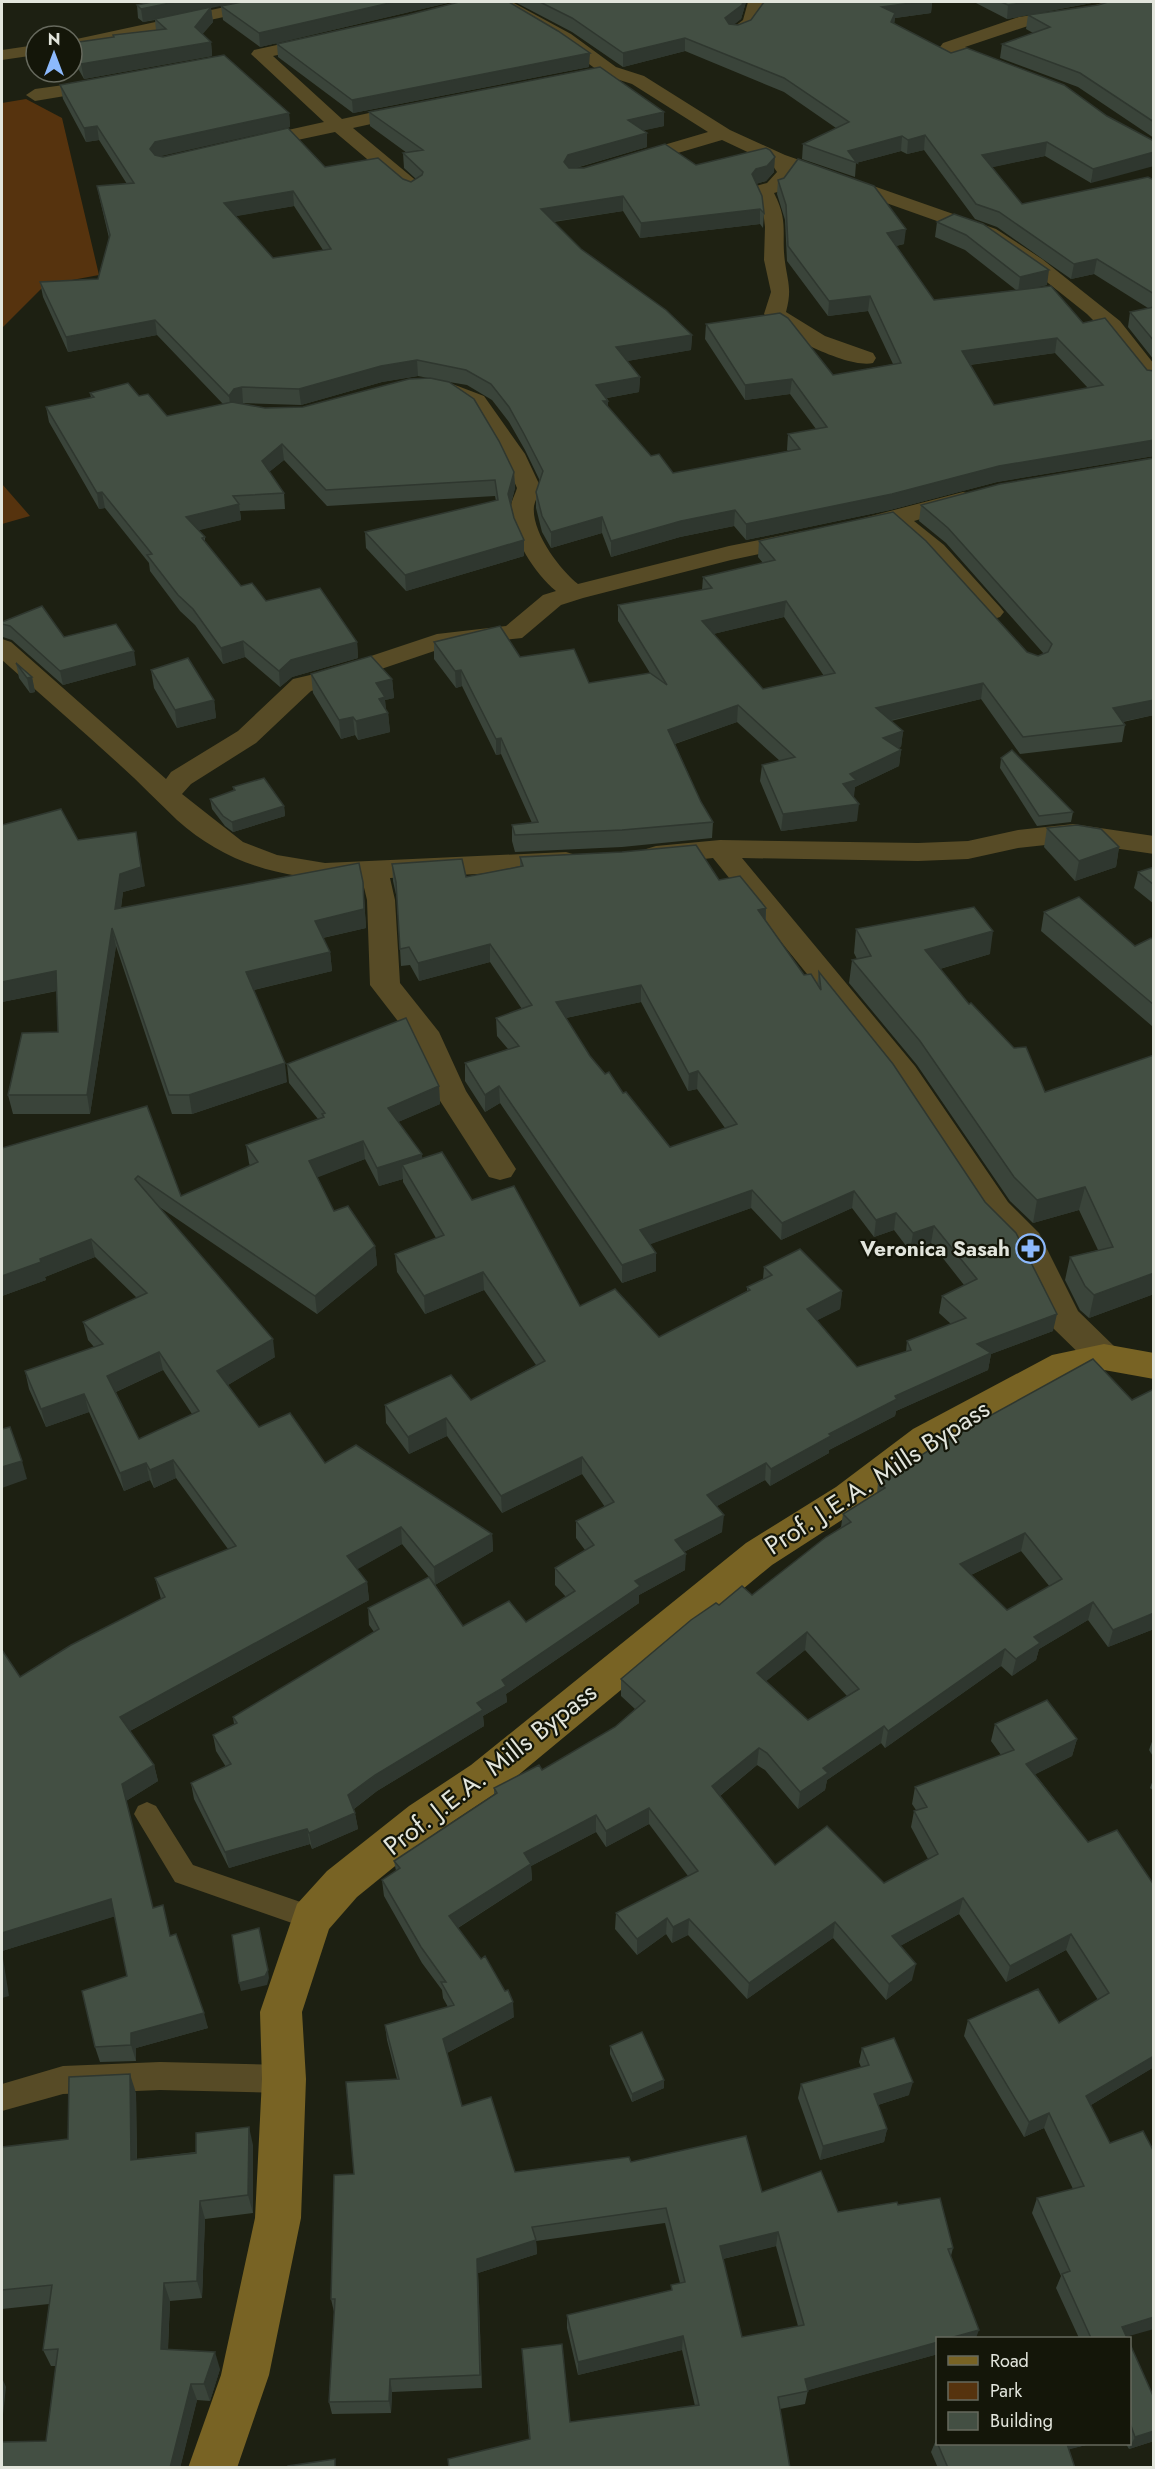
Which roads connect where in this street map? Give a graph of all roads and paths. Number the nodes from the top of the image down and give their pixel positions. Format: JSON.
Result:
{"nodes":[{"id":1,"x":270,"y":2,"type":"edge"},
{"id":2,"x":500,"y":2,"type":"edge"},
{"id":3,"x":756,"y":2,"type":"edge"},
{"id":4,"x":1122,"y":2,"type":"edge"},
{"id":5,"x":736,"y":32,"type":"edge"},
{"id":6,"x":340,"y":36,"type":"edge"},
{"id":7,"x":84,"y":42,"type":"edge"},
{"id":8,"x":24,"y":52,"type":"edge"},
{"id":9,"x":260,"y":54,"type":"junction"},
{"id":10,"x":2,"y":55,"type":"edge"},
{"id":11,"x":237,"y":59,"type":"dead end"},
{"id":12,"x":610,"y":71,"type":"junction"},
{"id":13,"x":1017,"y":74,"type":"edge"},
{"id":14,"x":588,"y":76,"type":"edge"},
{"id":15,"x":122,"y":81,"type":"edge"},
{"id":16,"x":34,"y":95,"type":"dead end"},
{"id":17,"x":428,"y":106,"type":"edge"},
{"id":18,"x":337,"y":124,"type":"junction"},
{"id":19,"x":723,"y":134,"type":"junction"},
{"id":20,"x":233,"y":147,"type":"edge"},
{"id":21,"x":778,"y":159,"type":"junction"},
{"id":22,"x":610,"y":167,"type":"edge"},
{"id":23,"x":412,"y":188,"type":"edge"},
{"id":24,"x":865,"y":358,"type":"dead end"},
{"id":25,"x":1154,"y":379,"type":"edge"},
{"id":26,"x":413,"y":384,"type":"edge"},
{"id":27,"x":987,"y":493,"type":"edge"},
{"id":28,"x":897,"y":518,"type":"junction"},
{"id":29,"x":574,"y":593,"type":"junction"},
{"id":30,"x":1004,"y":627,"type":"edge"},
{"id":31,"x":2,"y":647,"type":"edge"},
{"id":32,"x":166,"y":795,"type":"junction"},
{"id":33,"x":1154,"y":845,"type":"edge"},
{"id":34,"x":720,"y":849,"type":"junction"},
{"id":35,"x":633,"y":857,"type":"edge"},
{"id":36,"x":588,"y":860,"type":"edge"},
{"id":37,"x":374,"y":870,"type":"junction"},
{"id":38,"x":500,"y":1169,"type":"dead end"},
{"id":39,"x":1104,"y":1357,"type":"junction"},
{"id":40,"x":1154,"y":1366,"type":"edge"},
{"id":41,"x":147,"y":1814,"type":"dead end"},
{"id":42,"x":312,"y":1918,"type":"junction"},
{"id":43,"x":284,"y":2079,"type":"junction"},
{"id":44,"x":2,"y":2097,"type":"edge"},
{"id":45,"x":212,"y":2468,"type":"edge"}],
"edges":[{"from":1,"to":7,"type":"street"},
{"from":2,"to":12,"type":"street"},
{"from":3,"to":5,"type":"street"},
{"from":4,"to":13,"type":"street"},
{"from":6,"to":9,"type":"street"},
{"from":8,"to":10,"type":"street"},
{"from":9,"to":11,"type":"street"},
{"from":9,"to":18,"type":"street"},
{"from":12,"to":14,"type":"street"},
{"from":12,"to":19,"type":"street"},
{"from":15,"to":16,"type":"street"},
{"from":17,"to":18,"type":"street"},
{"from":18,"to":20,"type":"street"},
{"from":18,"to":23,"type":"street"},
{"from":19,"to":21,"type":"street"},
{"from":19,"to":22,"type":"street"},
{"from":21,"to":24,"type":"street"},
{"from":21,"to":25,"type":"street"},
{"from":26,"to":29,"type":"street"},
{"from":27,"to":28,"type":"street"},
{"from":28,"to":29,"type":"street"},
{"from":28,"to":30,"type":"street"},
{"from":29,"to":32,"type":"street"},
{"from":31,"to":32,"type":"street"},
{"from":32,"to":37,"type":"street"},
{"from":33,"to":34,"type":"street"},
{"from":34,"to":35,"type":"street"},
{"from":34,"to":39,"type":"street"},
{"from":36,"to":37,"type":"street"},
{"from":37,"to":38,"type":"street"},
{"from":39,"to":40,"type":"street","name":"Prof. J.E.A. Mills Bypass"},
{"from":39,"to":42,"type":"street","name":"Prof. J.E.A. Mills Bypass"},
{"from":41,"to":42,"type":"lane"},
{"from":42,"to":43,"type":"street","name":"Prof. J.E.A. Mills Bypass"},
{"from":43,"to":44,"type":"lane"},
{"from":43,"to":45,"type":"street","name":"Prof. J.E.A. Mills Bypass"}]}
